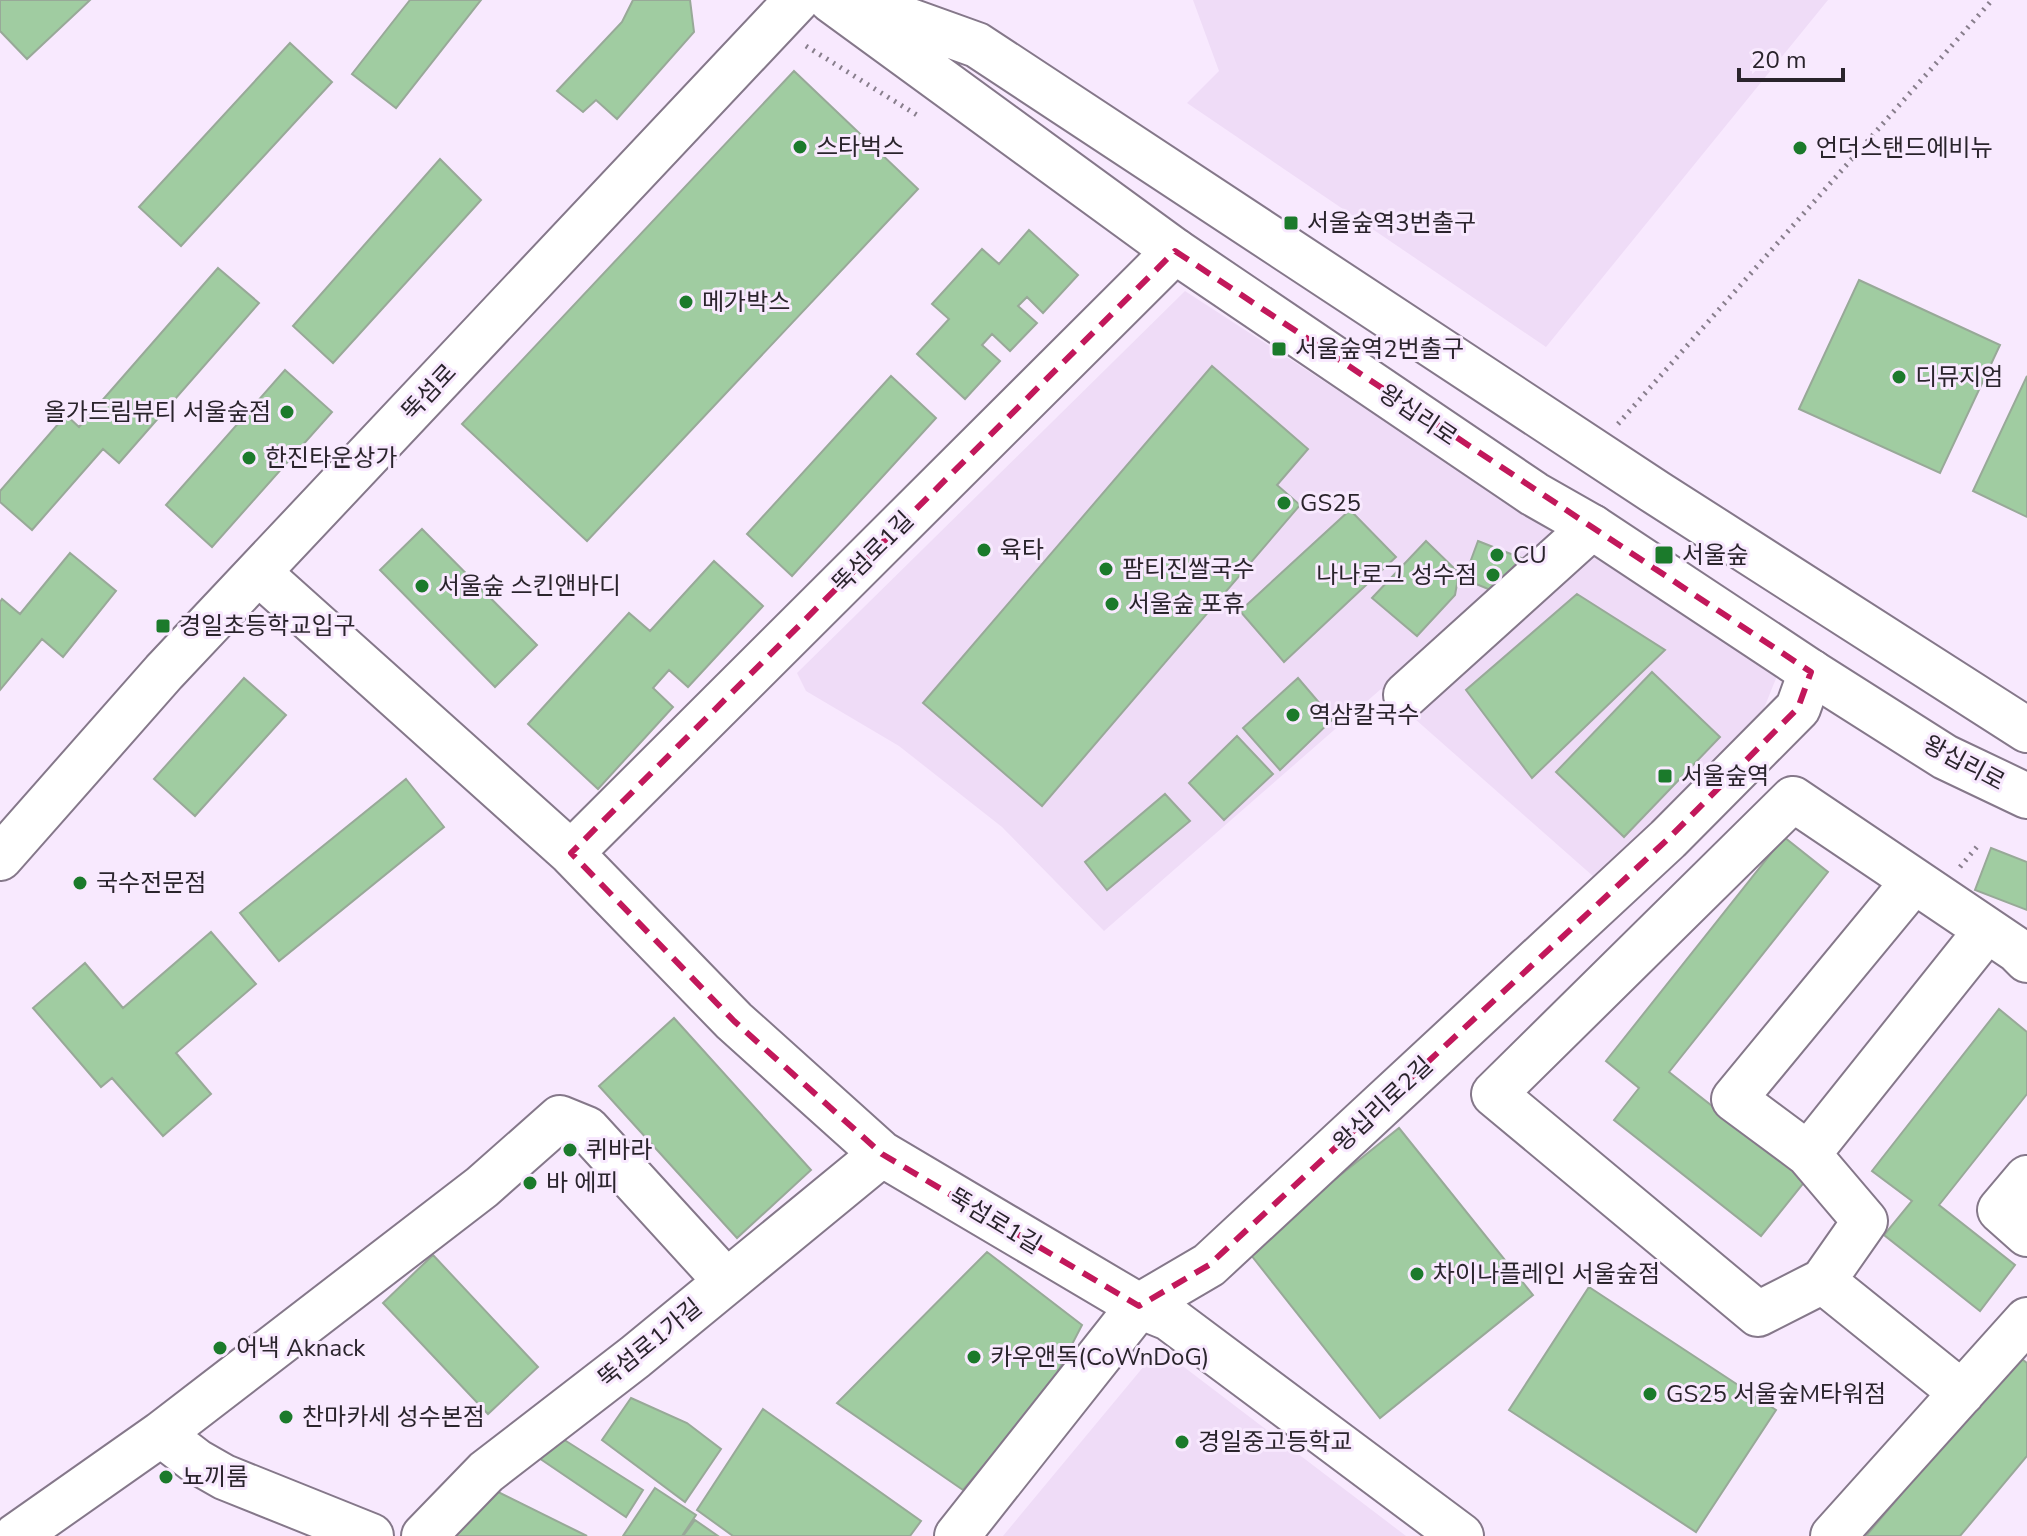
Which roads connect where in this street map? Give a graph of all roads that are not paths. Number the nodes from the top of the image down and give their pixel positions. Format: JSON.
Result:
{"nodes":[{"id":1,"x":797,"y":0,"type":"edge"},
{"id":2,"x":831,"y":0,"type":"edge"},
{"id":3,"x":852,"y":0,"type":"edge"},
{"id":4,"x":945,"y":0,"type":"edge"},
{"id":5,"x":977,"y":45,"type":"junction"},
{"id":6,"x":1175,"y":251,"type":"junction"},
{"id":7,"x":1592,"y":527,"type":"junction"},
{"id":8,"x":259,"y":573,"type":"junction"},
{"id":9,"x":1811,"y":672,"type":"junction"},
{"id":10,"x":1406,"y":695,"type":"dead end"},
{"id":11,"x":2027,"y":730,"type":"edge"},
{"id":12,"x":2027,"y":796,"type":"edge"},
{"id":13,"x":2,"y":850,"type":"edge"},
{"id":14,"x":571,"y":853,"type":"junction"},
{"id":15,"x":1914,"y":881,"type":"junction"},
{"id":16,"x":1987,"y":930,"type":"junction"},
{"id":17,"x":2027,"y":960,"type":"edge"},
{"id":18,"x":882,"y":1154,"type":"junction"},
{"id":19,"x":1808,"y":1154,"type":"junction"},
{"id":20,"x":2027,"y":1178,"type":"edge"},
{"id":21,"x":2027,"y":1234,"type":"edge"},
{"id":22,"x":726,"y":1281,"type":"junction"},
{"id":23,"x":1823,"y":1281,"type":"junction"},
{"id":24,"x":1139,"y":1306,"type":"junction"},
{"id":25,"x":2027,"y":1320,"type":"edge"},
{"id":26,"x":1962,"y":1393,"type":"junction"},
{"id":27,"x":161,"y":1434,"type":"junction"},
{"id":28,"x":16,"y":1536,"type":"edge"},
{"id":29,"x":371,"y":1536,"type":"edge"},
{"id":30,"x":424,"y":1536,"type":"edge"},
{"id":31,"x":957,"y":1536,"type":"edge"},
{"id":32,"x":1461,"y":1536,"type":"edge"},
{"id":33,"x":1833,"y":1536,"type":"edge"}],
"edges":[{"from":1,"to":8,"type":"street","name":"뚝섬로"},
{"from":2,"to":6,"type":"street","name":"왕십리로"},
{"from":3,"to":5,"type":"street"},
{"from":4,"to":5,"type":"street"},
{"from":5,"to":11,"type":"street"},
{"from":6,"to":7,"type":"street","name":"왕십리로"},
{"from":6,"to":14,"type":"street","name":"뚝섬로1길"},
{"from":7,"to":9,"type":"street","name":"왕십리로"},
{"from":7,"to":10,"type":"street"},
{"from":8,"to":13,"type":"street","name":"뚝섬로"},
{"from":8,"to":14,"type":"street","name":"뚝섬로1길"},
{"from":9,"to":12,"type":"street","name":"왕십리로"},
{"from":9,"to":24,"type":"street","name":"왕십리로2길"},
{"from":14,"to":18,"type":"street","name":"뚝섬로1길"},
{"from":15,"to":16,"type":"street"},
{"from":15,"to":19,"type":"street"},
{"from":15,"to":23,"type":"street"},
{"from":16,"to":17,"type":"street"},
{"from":16,"to":19,"type":"street"},
{"from":18,"to":22,"type":"street","name":"뚝섬로1가길"},
{"from":18,"to":24,"type":"street","name":"뚝섬로1길"},
{"from":19,"to":23,"type":"street"},
{"from":20,"to":21,"type":"street"},
{"from":22,"to":27,"type":"street"},
{"from":22,"to":30,"type":"street","name":"뚝섬로1가길"},
{"from":23,"to":26,"type":"street"},
{"from":24,"to":31,"type":"street","name":"왕십리로2길"},
{"from":24,"to":32,"type":"street","name":"뚝섬로1길"},
{"from":25,"to":26,"type":"street"},
{"from":26,"to":33,"type":"street"},
{"from":27,"to":28,"type":"street"},
{"from":27,"to":29,"type":"street"}]}
